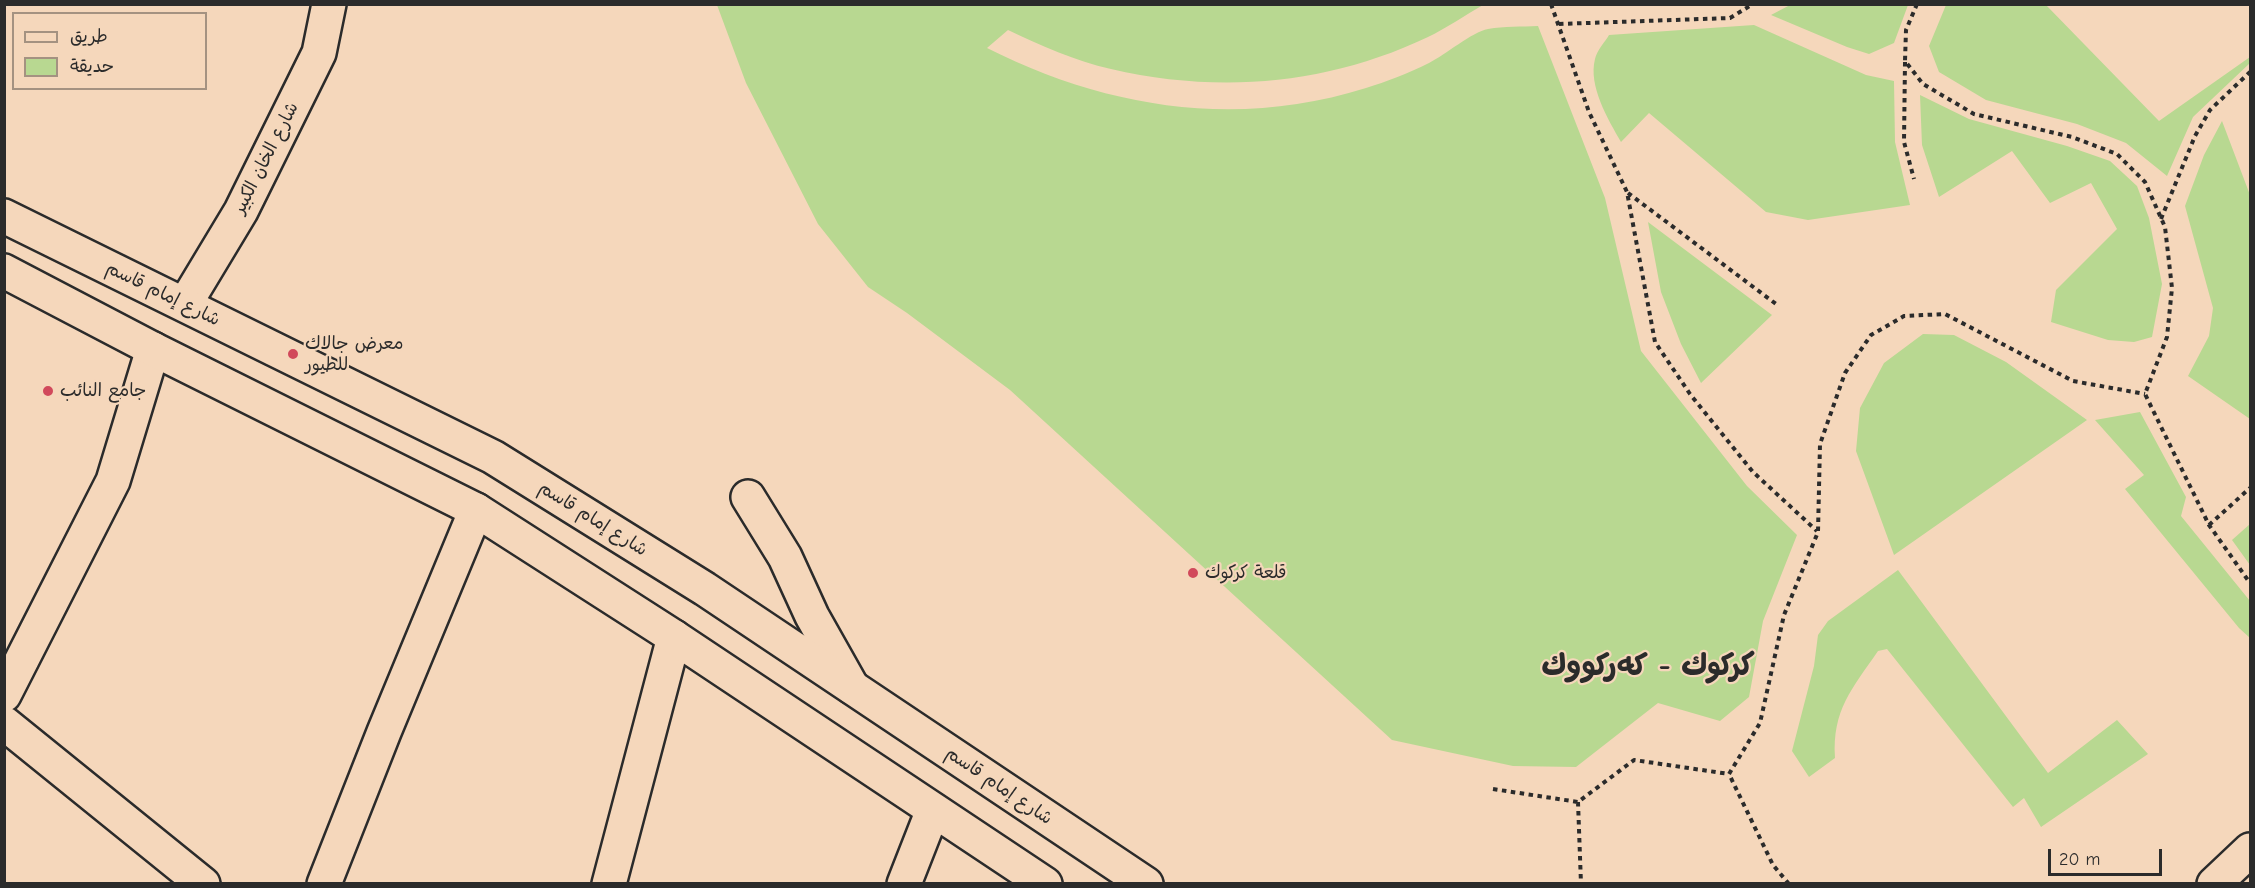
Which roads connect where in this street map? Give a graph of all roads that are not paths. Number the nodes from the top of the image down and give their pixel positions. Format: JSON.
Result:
{"nodes":[{"id":1,"x":329,"y":4,"type":"edge"},
{"id":2,"x":4,"y":216,"type":"edge"},
{"id":3,"x":4,"y":271,"type":"edge"},
{"id":4,"x":185,"y":304,"type":"junction"},
{"id":5,"x":153,"y":349,"type":"junction"},
{"id":6,"x":748,"y":497,"type":"dead end"},
{"id":7,"x":476,"y":510,"type":"junction"},
{"id":8,"x":674,"y":637,"type":"junction"},
{"id":9,"x":852,"y":687,"type":"junction"},
{"id":10,"x":4,"y":695,"type":"edge"},
{"id":11,"x":4,"y":723,"type":"edge"},
{"id":12,"x":933,"y":810,"type":"junction"},
{"id":13,"x":2250,"y":850,"type":"edge"},
{"id":14,"x":203,"y":884,"type":"edge"},
{"id":15,"x":324,"y":884,"type":"edge"},
{"id":16,"x":609,"y":884,"type":"edge"},
{"id":17,"x":904,"y":884,"type":"edge"},
{"id":18,"x":1045,"y":884,"type":"edge"},
{"id":19,"x":1146,"y":884,"type":"edge"},
{"id":20,"x":2214,"y":884,"type":"edge"}],
"edges":[{"from":1,"to":4,"type":"main road","name":"شارع الخان الكبير"},
{"from":2,"to":4,"type":"main road","name":"شارع إمام قاسم"},
{"from":3,"to":5,"type":"main road"},
{"from":4,"to":9,"type":"main road","name":"شارع إمام قاسم"},
{"from":5,"to":7,"type":"main road"},
{"from":5,"to":10,"type":"main road"},
{"from":6,"to":9,"type":"main road"},
{"from":7,"to":8,"type":"main road"},
{"from":7,"to":15,"type":"main road"},
{"from":8,"to":12,"type":"main road"},
{"from":8,"to":16,"type":"main road"},
{"from":9,"to":19,"type":"main road","name":"شارع إمام قاسم"},
{"from":11,"to":14,"type":"main road"},
{"from":12,"to":17,"type":"main road"},
{"from":12,"to":18,"type":"main road"},
{"from":13,"to":20,"type":"main road"}]}
